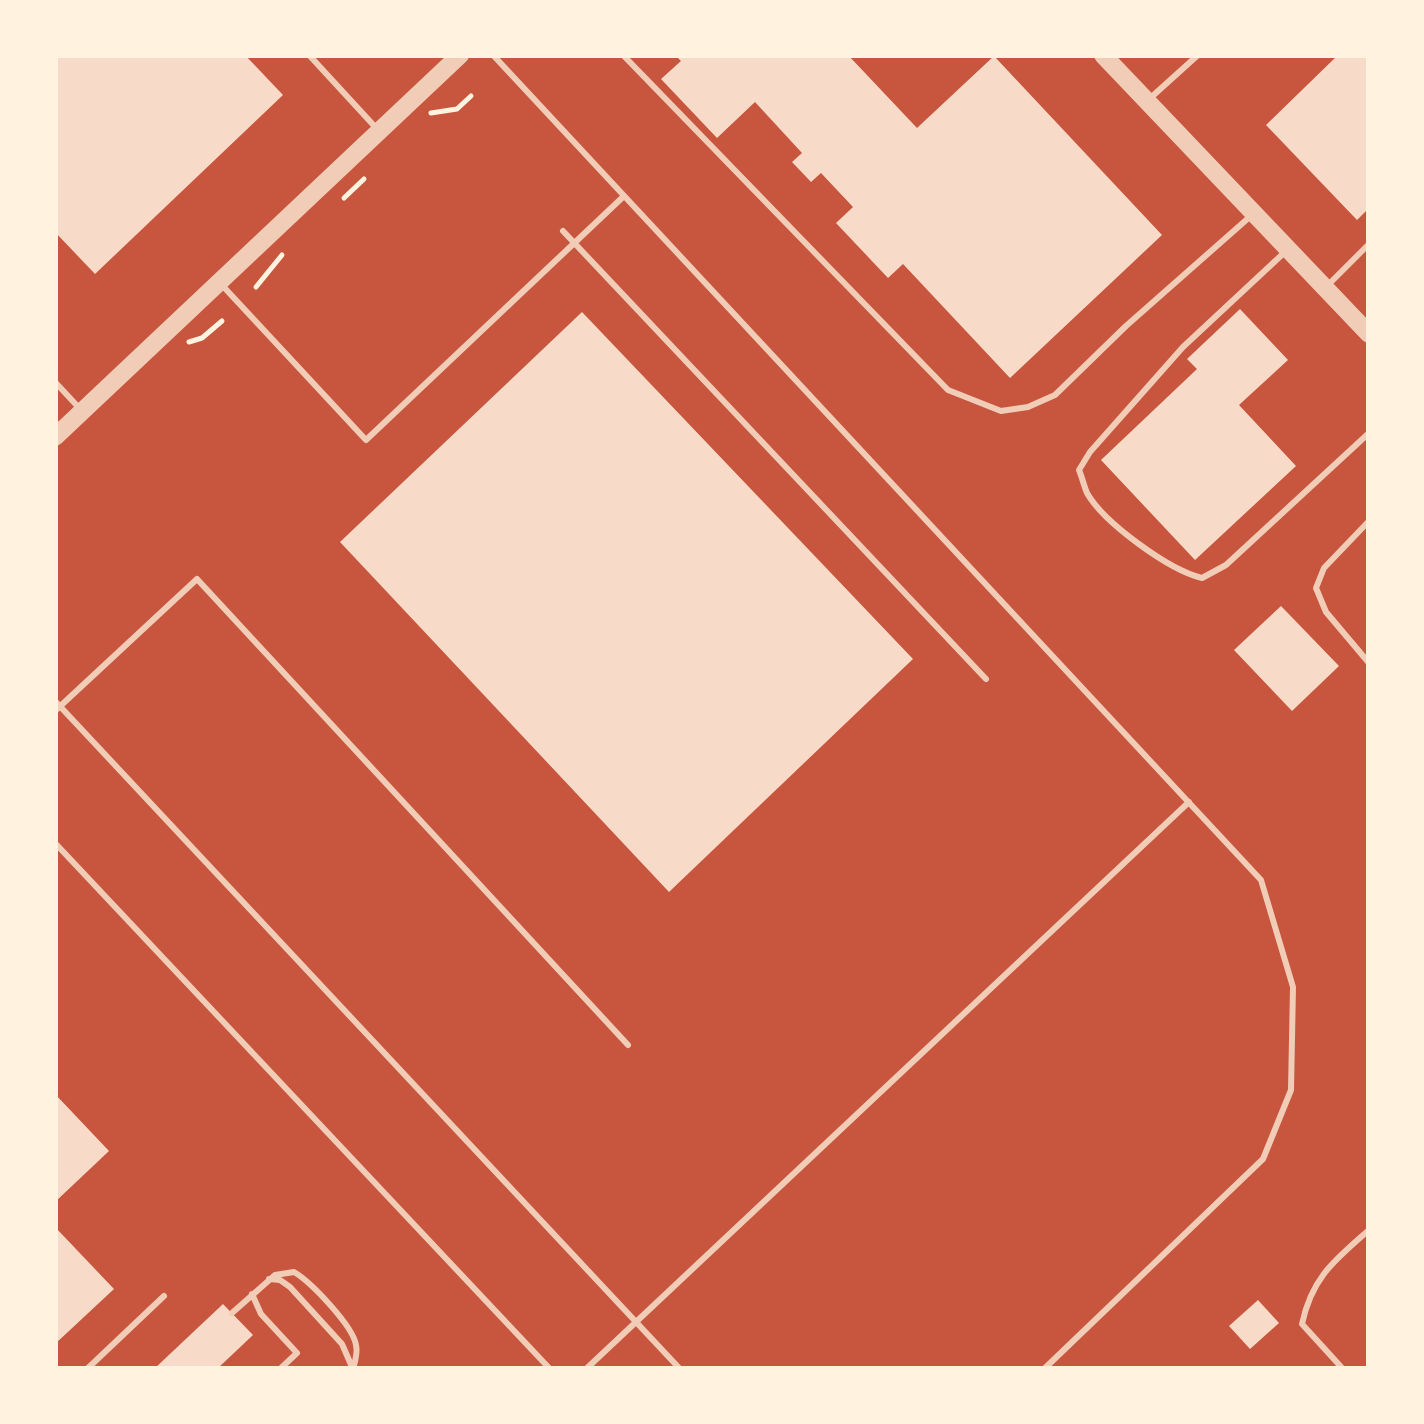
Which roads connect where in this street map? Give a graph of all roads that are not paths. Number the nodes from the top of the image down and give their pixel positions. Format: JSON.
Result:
{"nodes":[{"id":1,"x":309,"y":55,"type":"edge"},
{"id":2,"x":460,"y":55,"type":"edge"},
{"id":3,"x":493,"y":55,"type":"edge"},
{"id":4,"x":623,"y":55,"type":"edge"},
{"id":5,"x":1103,"y":55,"type":"edge"},
{"id":6,"x":1198,"y":55,"type":"edge"},
{"id":7,"x":1147,"y":101,"type":"junction"},
{"id":8,"x":379,"y":131,"type":"junction"},
{"id":9,"x":624,"y":196,"type":"junction"},
{"id":10,"x":1254,"y":214,"type":"junction"},
{"id":11,"x":563,"y":231,"type":"dead end"},
{"id":12,"x":574,"y":244,"type":"junction"},
{"id":13,"x":1369,"y":244,"type":"edge"},
{"id":14,"x":1288,"y":249,"type":"junction"},
{"id":15,"x":219,"y":282,"type":"junction"},
{"id":16,"x":1325,"y":288,"type":"junction"},
{"id":17,"x":1369,"y":334,"type":"edge"},
{"id":18,"x":55,"y":382,"type":"edge"},
{"id":19,"x":82,"y":412,"type":"junction"},
{"id":20,"x":1369,"y":433,"type":"edge"},
{"id":21,"x":55,"y":438,"type":"edge"},
{"id":22,"x":1369,"y":521,"type":"edge"},
{"id":23,"x":1369,"y":663,"type":"edge"},
{"id":24,"x":986,"y":678,"type":"dead end"},
{"id":25,"x":57,"y":706,"type":"edge"},
{"id":26,"x":1188,"y":802,"type":"junction"},
{"id":27,"x":55,"y":843,"type":"edge"},
{"id":28,"x":628,"y":1045,"type":"dead end"},
{"id":29,"x":1369,"y":1230,"type":"edge"},
{"id":30,"x":269,"y":1279,"type":"junction"},
{"id":31,"x":252,"y":1294,"type":"junction"},
{"id":32,"x":164,"y":1296,"type":"dead end"},
{"id":33,"x":232,"y":1313,"type":"dead end"},
{"id":34,"x":636,"y":1322,"type":"junction"},
{"id":35,"x":87,"y":1369,"type":"edge"},
{"id":36,"x":280,"y":1369,"type":"edge"},
{"id":37,"x":353,"y":1369,"type":"edge"},
{"id":38,"x":550,"y":1369,"type":"edge"},
{"id":39,"x":586,"y":1369,"type":"edge"},
{"id":40,"x":680,"y":1369,"type":"edge"},
{"id":41,"x":1044,"y":1369,"type":"edge"},
{"id":42,"x":1342,"y":1369,"type":"edge"}],
"edges":[{"from":1,"to":8,"type":"lane"},
{"from":2,"to":8,"type":"street"},
{"from":3,"to":9,"type":"lane"},
{"from":4,"to":10,"type":"lane"},
{"from":5,"to":7,"type":"street"},
{"from":6,"to":7,"type":"lane"},
{"from":7,"to":10,"type":"street"},
{"from":8,"to":15,"type":"street"},
{"from":9,"to":12,"type":"lane"},
{"from":9,"to":26,"type":"lane"},
{"from":10,"to":14,"type":"street"},
{"from":11,"to":12,"type":"lane"},
{"from":12,"to":15,"type":"lane"},
{"from":12,"to":24,"type":"lane"},
{"from":13,"to":16,"type":"lane"},
{"from":14,"to":16,"type":"street"},
{"from":14,"to":20,"type":"lane"},
{"from":15,"to":19,"type":"street"},
{"from":16,"to":17,"type":"street"},
{"from":18,"to":19,"type":"lane"},
{"from":19,"to":21,"type":"street"},
{"from":22,"to":23,"type":"lane"},
{"from":25,"to":28,"type":"lane"},
{"from":25,"to":34,"type":"lane"},
{"from":26,"to":34,"type":"lane"},
{"from":26,"to":41,"type":"lane"},
{"from":27,"to":38,"type":"lane"},
{"from":29,"to":42,"type":"lane"},
{"from":30,"to":31,"type":"lane"},
{"from":30,"to":37,"type":"lane"},
{"from":30,"to":37,"type":"lane"},
{"from":31,"to":33,"type":"lane"},
{"from":31,"to":36,"type":"lane"},
{"from":32,"to":35,"type":"lane"},
{"from":34,"to":39,"type":"lane"},
{"from":34,"to":40,"type":"lane"}]}
